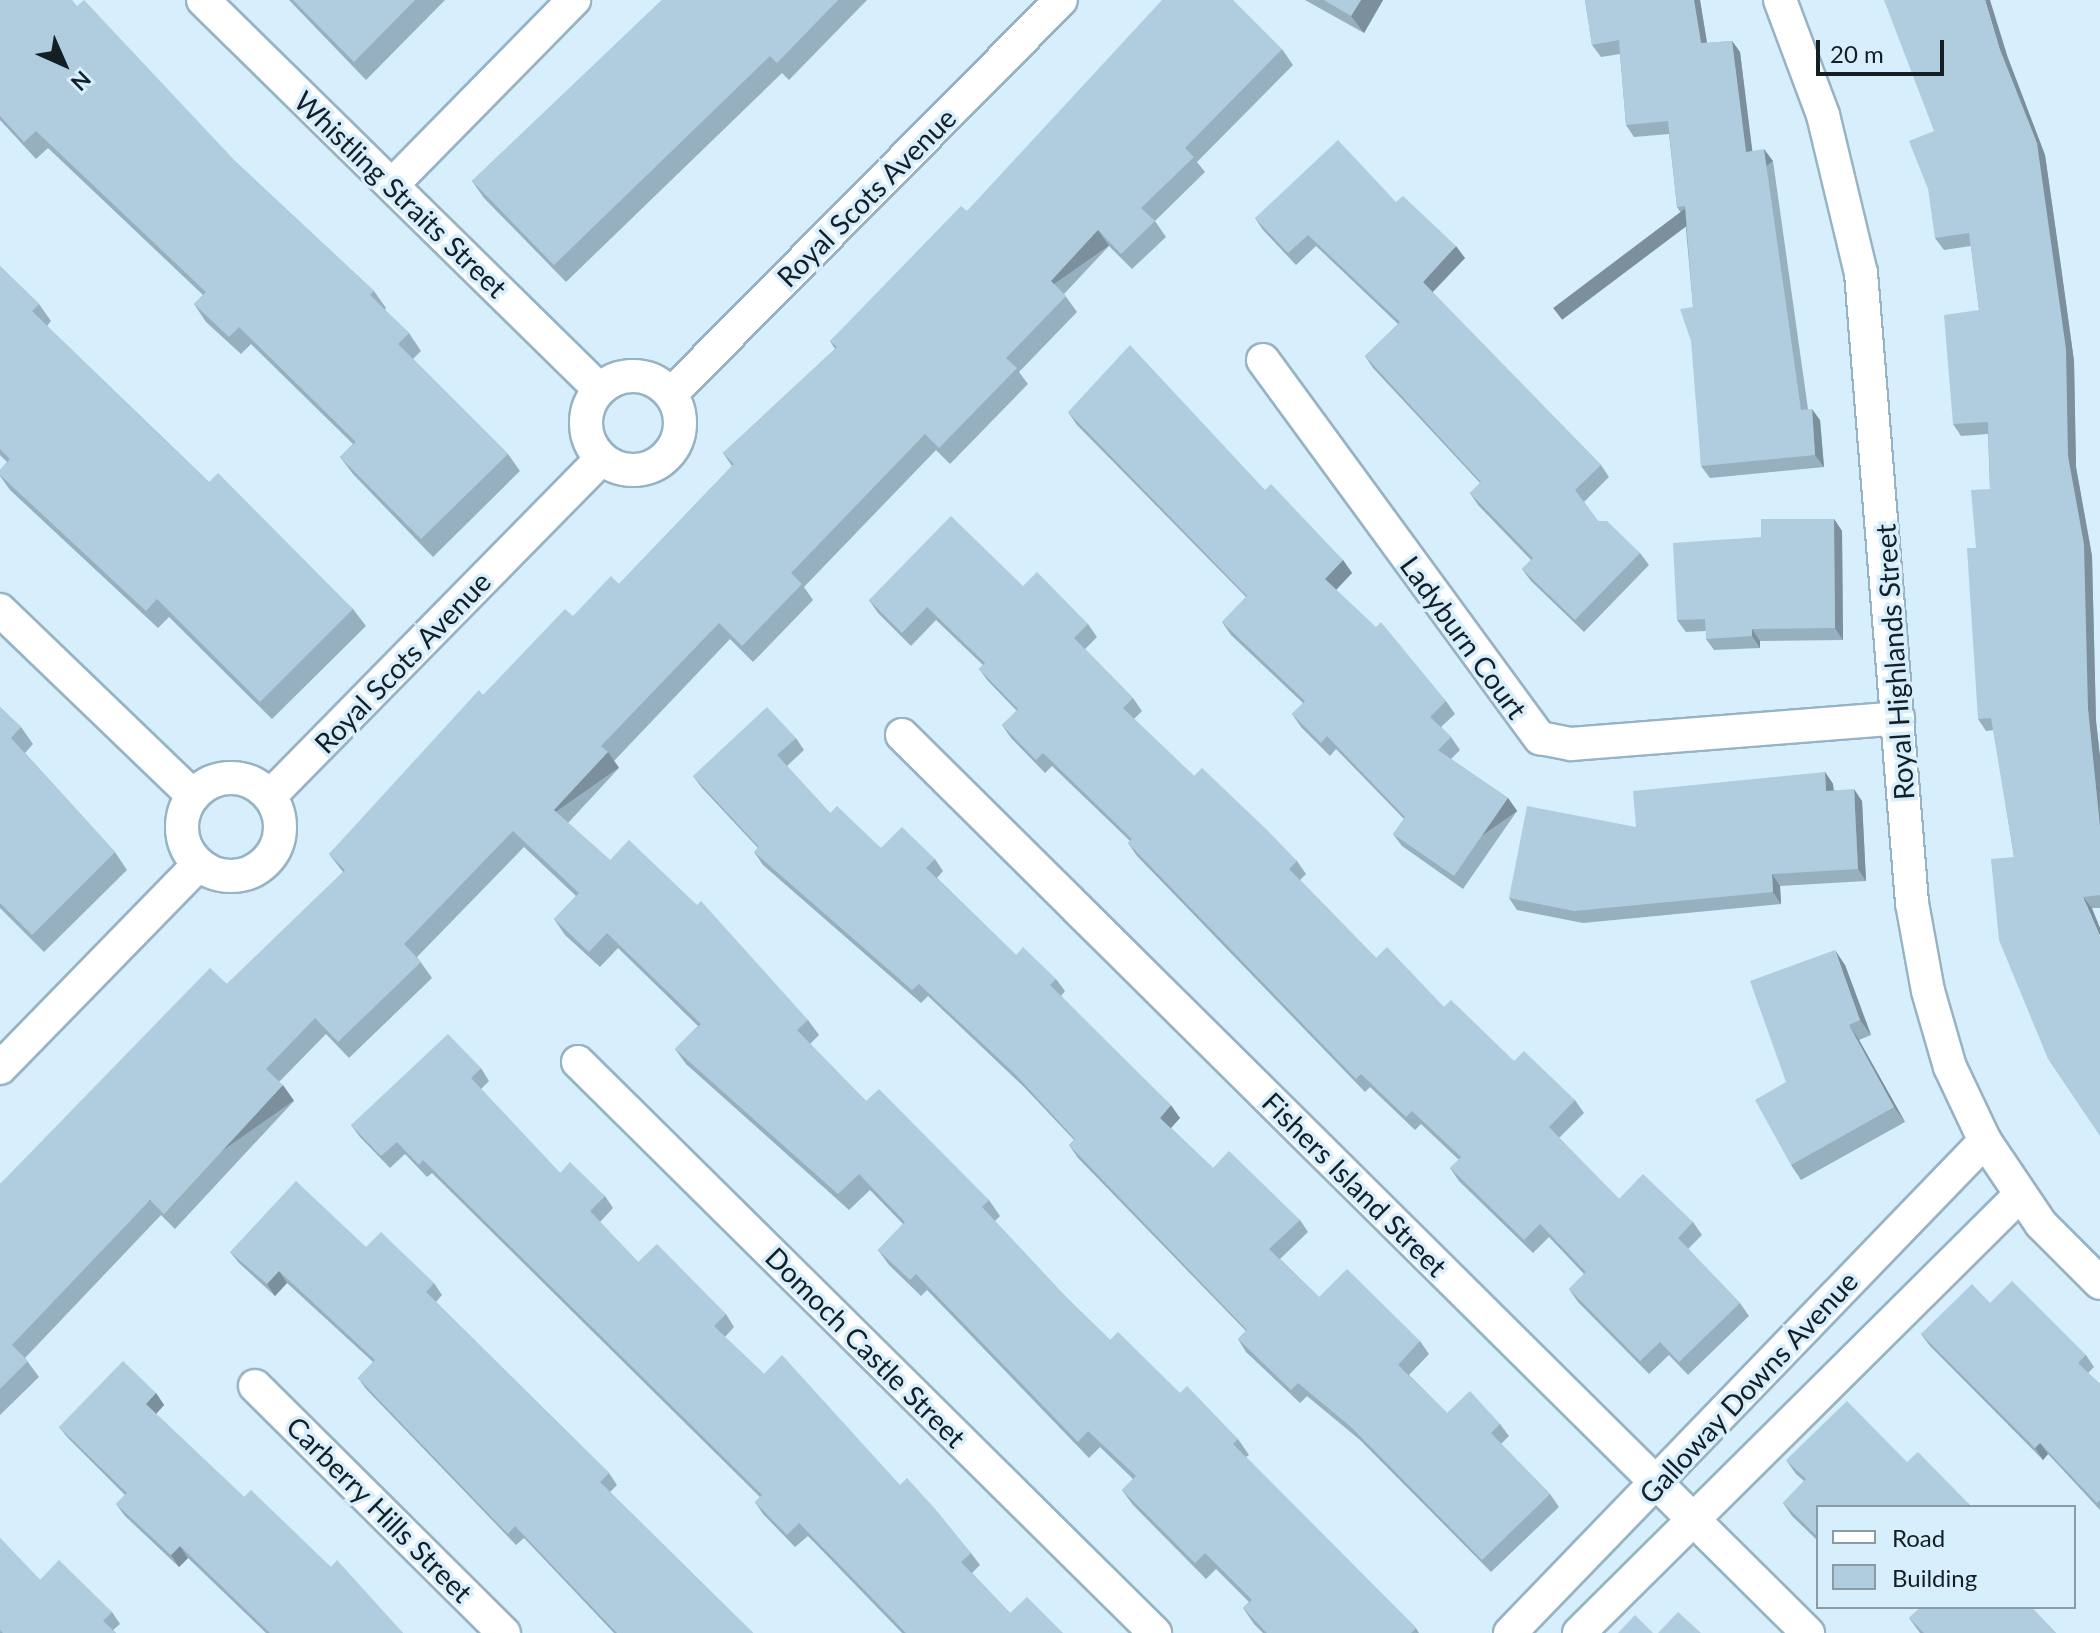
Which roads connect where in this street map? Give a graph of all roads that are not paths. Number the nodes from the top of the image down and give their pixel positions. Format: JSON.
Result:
{"nodes":[{"id":1,"x":203,"y":0,"type":"edge"},
{"id":2,"x":574,"y":0,"type":"edge"},
{"id":3,"x":1061,"y":0,"type":"edge"},
{"id":4,"x":1780,"y":0,"type":"edge"},
{"id":5,"x":392,"y":185,"type":"junction"},
{"id":6,"x":1263,"y":360,"type":"dead end"},
{"id":7,"x":599,"y":389,"type":"junction"},
{"id":8,"x":671,"y":394,"type":"junction"},
{"id":9,"x":601,"y":459,"type":"junction"},
{"id":10,"x":0,"y":610,"type":"edge"},
{"id":11,"x":1898,"y":718,"type":"junction"},
{"id":12,"x":902,"y":735,"type":"dead end"},
{"id":13,"x":193,"y":796,"type":"junction"},
{"id":14,"x":270,"y":796,"type":"junction"},
{"id":15,"x":198,"y":865,"type":"junction"},
{"id":16,"x":578,"y":1062,"type":"dead end"},
{"id":17,"x":0,"y":1068,"type":"edge"},
{"id":18,"x":1985,"y":1141,"type":"junction"},
{"id":19,"x":2020,"y":1195,"type":"junction"},
{"id":20,"x":2100,"y":1283,"type":"edge"},
{"id":21,"x":255,"y":1386,"type":"dead end"},
{"id":22,"x":1658,"y":1484,"type":"junction"},
{"id":23,"x":1692,"y":1518,"type":"junction"},
{"id":24,"x":504,"y":1633,"type":"edge"},
{"id":25,"x":1155,"y":1633,"type":"edge"},
{"id":26,"x":1510,"y":1633,"type":"edge"},
{"id":27,"x":1579,"y":1633,"type":"edge"},
{"id":28,"x":1808,"y":1633,"type":"edge"}],
"edges":[{"from":1,"to":5,"type":"street","name":"Whistling Straits Street"},
{"from":2,"to":5,"type":"street"},
{"from":3,"to":8,"type":"street","name":"Royal Scots Avenue"},
{"from":4,"to":11,"type":"street","name":"Royal Highlands Street"},
{"from":5,"to":7,"type":"street","name":"Whistling Straits Street"},
{"from":6,"to":11,"type":"street","name":"Ladyburn Court"},
{"from":7,"to":8,"type":"street"},
{"from":7,"to":9,"type":"street"},
{"from":8,"to":9,"type":"street"},
{"from":9,"to":14,"type":"street","name":"Royal Scots Avenue"},
{"from":10,"to":13,"type":"street"},
{"from":11,"to":18,"type":"street","name":"Royal Highlands Street"},
{"from":12,"to":22,"type":"street","name":"Fishers Island Street"},
{"from":13,"to":14,"type":"street"},
{"from":13,"to":15,"type":"street"},
{"from":14,"to":15,"type":"street"},
{"from":15,"to":17,"type":"street"},
{"from":16,"to":25,"type":"street","name":"Domoch Castle Street"},
{"from":18,"to":19,"type":"street","name":"Royal Highlands Street"},
{"from":18,"to":22,"type":"street","name":"Galloway Downs Avenue"},
{"from":19,"to":20,"type":"street","name":"Royal Highlands Street"},
{"from":19,"to":23,"type":"street","name":"Galloway Downs Avenue"},
{"from":21,"to":24,"type":"street","name":"Carberry Hills Street"},
{"from":22,"to":23,"type":"street","name":"Fishers Island Street"},
{"from":22,"to":26,"type":"street","name":"Galloway Downs Avenue"},
{"from":23,"to":27,"type":"street","name":"Galloway Downs Avenue"},
{"from":23,"to":28,"type":"street","name":"Fishers Island Street"}]}
